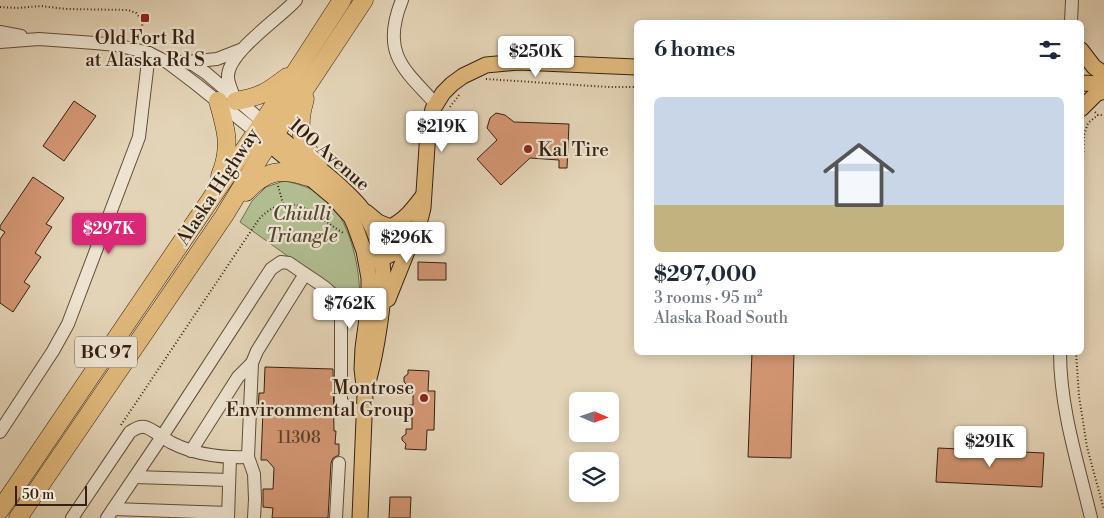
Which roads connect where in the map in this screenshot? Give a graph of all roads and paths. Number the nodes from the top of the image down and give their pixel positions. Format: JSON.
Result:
{"nodes":[{"id":1,"x":296,"y":0,"type":"edge"},
{"id":2,"x":342,"y":0,"type":"edge"},
{"id":3,"x":364,"y":0,"type":"edge"},
{"id":4,"x":402,"y":0,"type":"edge"},
{"id":5,"x":1072,"y":0,"type":"edge"},
{"id":6,"x":0,"y":7,"type":"edge"},
{"id":7,"x":1071,"y":20,"type":"edge"},
{"id":8,"x":0,"y":32,"type":"edge"},
{"id":9,"x":39,"y":39,"type":"junction"},
{"id":10,"x":0,"y":42,"type":"edge"},
{"id":11,"x":240,"y":50,"type":"junction"},
{"id":12,"x":146,"y":52,"type":"junction"},
{"id":13,"x":1084,"y":54,"type":"edge"},
{"id":14,"x":167,"y":62,"type":"junction"},
{"id":15,"x":186,"y":62,"type":"junction"},
{"id":16,"x":634,"y":67,"type":"edge"},
{"id":17,"x":297,"y":69,"type":"junction"},
{"id":18,"x":1104,"y":74,"type":"edge"},
{"id":19,"x":481,"y":80,"type":"dead end"},
{"id":20,"x":310,"y":83,"type":"junction"},
{"id":21,"x":1084,"y":83,"type":"edge"},
{"id":22,"x":1104,"y":84,"type":"edge"},
{"id":23,"x":634,"y":87,"type":"edge"},
{"id":24,"x":1104,"y":91,"type":"edge"},
{"id":25,"x":461,"y":93,"type":"dead end"},
{"id":26,"x":227,"y":101,"type":"junction"},
{"id":27,"x":443,"y":105,"type":"junction"},
{"id":28,"x":1084,"y":106,"type":"edge"},
{"id":29,"x":1098,"y":115,"type":"dead end"},
{"id":30,"x":259,"y":127,"type":"junction"},
{"id":31,"x":1084,"y":135,"type":"edge"},
{"id":32,"x":273,"y":140,"type":"junction"},
{"id":33,"x":313,"y":171,"type":"junction"},
{"id":34,"x":276,"y":181,"type":"dead end"},
{"id":35,"x":424,"y":194,"type":"junction"},
{"id":36,"x":212,"y":195,"type":"junction"},
{"id":37,"x":283,"y":203,"type":"junction"},
{"id":38,"x":362,"y":208,"type":"junction"},
{"id":39,"x":224,"y":216,"type":"junction"},
{"id":40,"x":351,"y":237,"type":"dead end"},
{"id":41,"x":413,"y":238,"type":"junction"},
{"id":42,"x":382,"y":259,"type":"junction"},
{"id":43,"x":367,"y":262,"type":"junction"},
{"id":44,"x":305,"y":274,"type":"junction"},
{"id":45,"x":380,"y":327,"type":"junction"},
{"id":46,"x":1060,"y":355,"type":"edge"},
{"id":47,"x":1076,"y":355,"type":"edge"},
{"id":48,"x":252,"y":363,"type":"junction"},
{"id":49,"x":365,"y":394,"type":"junction"},
{"id":50,"x":364,"y":410,"type":"junction"},
{"id":51,"x":118,"y":429,"type":"dead end"},
{"id":52,"x":0,"y":432,"type":"edge"},
{"id":53,"x":161,"y":438,"type":"junction"},
{"id":54,"x":191,"y":451,"type":"junction"},
{"id":55,"x":248,"y":457,"type":"junction"},
{"id":56,"x":230,"y":458,"type":"junction"},
{"id":57,"x":339,"y":463,"type":"dead end"},
{"id":58,"x":135,"y":477,"type":"junction"},
{"id":59,"x":229,"y":480,"type":"junction"},
{"id":60,"x":11,"y":492,"type":"junction"},
{"id":61,"x":0,"y":510,"type":"edge"},
{"id":62,"x":1104,"y":510,"type":"edge"},
{"id":63,"x":110,"y":514,"type":"edge"},
{"id":64,"x":0,"y":515,"type":"edge"},
{"id":65,"x":228,"y":516,"type":"edge"},
{"id":66,"x":18,"y":518,"type":"edge"},
{"id":67,"x":72,"y":518,"type":"edge"},
{"id":68,"x":254,"y":518,"type":"edge"},
{"id":69,"x":336,"y":518,"type":"edge"},
{"id":70,"x":360,"y":518,"type":"edge"},
{"id":71,"x":1091,"y":518,"type":"edge"}],
"edges":[{"from":1,"to":11,"type":"street"},
{"from":2,"to":17,"type":"highway","name":"Alaska Highway","number":"BC 97"},
{"from":3,"to":20,"type":"highway","name":"Alaska Highway","number":"BC 97"},
{"from":4,"to":27,"type":"street"},
{"from":5,"to":7,"type":"street"},
{"from":6,"to":12,"type":"path"},
{"from":8,"to":9,"type":"street"},
{"from":9,"to":10,"type":"street"},
{"from":9,"to":12,"type":"street"},
{"from":11,"to":15,"type":"street"},
{"from":11,"to":26,"type":"street"},
{"from":12,"to":14,"type":"street"},
{"from":12,"to":52,"type":"street"},
{"from":13,"to":18,"type":"main road"},
{"from":14,"to":15,"type":"street"},
{"from":14,"to":26,"type":"street"},
{"from":15,"to":26,"type":"street"},
{"from":16,"to":27,"type":"main road"},
{"from":17,"to":26,"type":"highway"},
{"from":17,"to":30,"type":"highway","name":"Alaska Highway","number":"BC 97"},
{"from":19,"to":23,"type":"path"},
{"from":20,"to":32,"type":"highway","name":"Alaska Highway","number":"BC 97"},
{"from":20,"to":33,"type":"highway"},
{"from":21,"to":22,"type":"main road"},
{"from":24,"to":28,"type":"main road"},
{"from":25,"to":27,"type":"path"},
{"from":26,"to":30,"type":"street"},
{"from":26,"to":30,"type":"street"},
{"from":26,"to":36,"type":"highway"},
{"from":27,"to":35,"type":"main road"},
{"from":29,"to":31,"type":"path"},
{"from":30,"to":32,"type":"main road","name":"100 Avenue"},
{"from":30,"to":36,"type":"highway","name":"Alaska Highway","number":"BC 97"},
{"from":32,"to":33,"type":"main road","name":"100 Avenue"},
{"from":32,"to":39,"type":"highway","name":"Alaska Highway","number":"BC 97"},
{"from":33,"to":38,"type":"main road","name":"100 Avenue"},
{"from":33,"to":39,"type":"highway"},
{"from":33,"to":43,"type":"main road","name":"100 Avenue"},
{"from":34,"to":37,"type":"path"},
{"from":35,"to":38,"type":"main road"},
{"from":35,"to":41,"type":"main road"},
{"from":36,"to":60,"type":"highway","name":"Alaska Highway","number":"BC 97"},
{"from":37,"to":40,"type":"path"},
{"from":37,"to":51,"type":"path"},
{"from":38,"to":42,"type":"main road","name":"100 Avenue"},
{"from":39,"to":66,"type":"highway","name":"Alaska Highway","number":"BC 97"},
{"from":41,"to":42,"type":"main road"},
{"from":41,"to":45,"type":"main road"},
{"from":42,"to":43,"type":"main road"},
{"from":42,"to":45,"type":"main road","name":"100 Avenue"},
{"from":43,"to":49,"type":"main road","name":"100 Avenue"},
{"from":44,"to":48,"type":"street"},
{"from":44,"to":50,"type":"street"},
{"from":44,"to":53,"type":"street"},
{"from":45,"to":49,"type":"main road","name":"100 Avenue"},
{"from":46,"to":71,"type":"street"},
{"from":47,"to":62,"type":"path"},
{"from":48,"to":54,"type":"street"},
{"from":48,"to":55,"type":"street"},
{"from":49,"to":50,"type":"main road","name":"100 Avenue"},
{"from":50,"to":70,"type":"main road","name":"100 Avenue"},
{"from":53,"to":54,"type":"street"},
{"from":53,"to":58,"type":"street"},
{"from":53,"to":67,"type":"street"},
{"from":54,"to":56,"type":"street"},
{"from":55,"to":56,"type":"street"},
{"from":55,"to":68,"type":"street"},
{"from":56,"to":59,"type":"street"},
{"from":57,"to":69,"type":"street"},
{"from":58,"to":59,"type":"street"},
{"from":58,"to":63,"type":"street"},
{"from":59,"to":65,"type":"street"},
{"from":60,"to":61,"type":"highway","name":"Alaska Highway","number":"BC 97"},
{"from":60,"to":64,"type":"highway"},
{"from":63,"to":65,"type":"street"}]}
